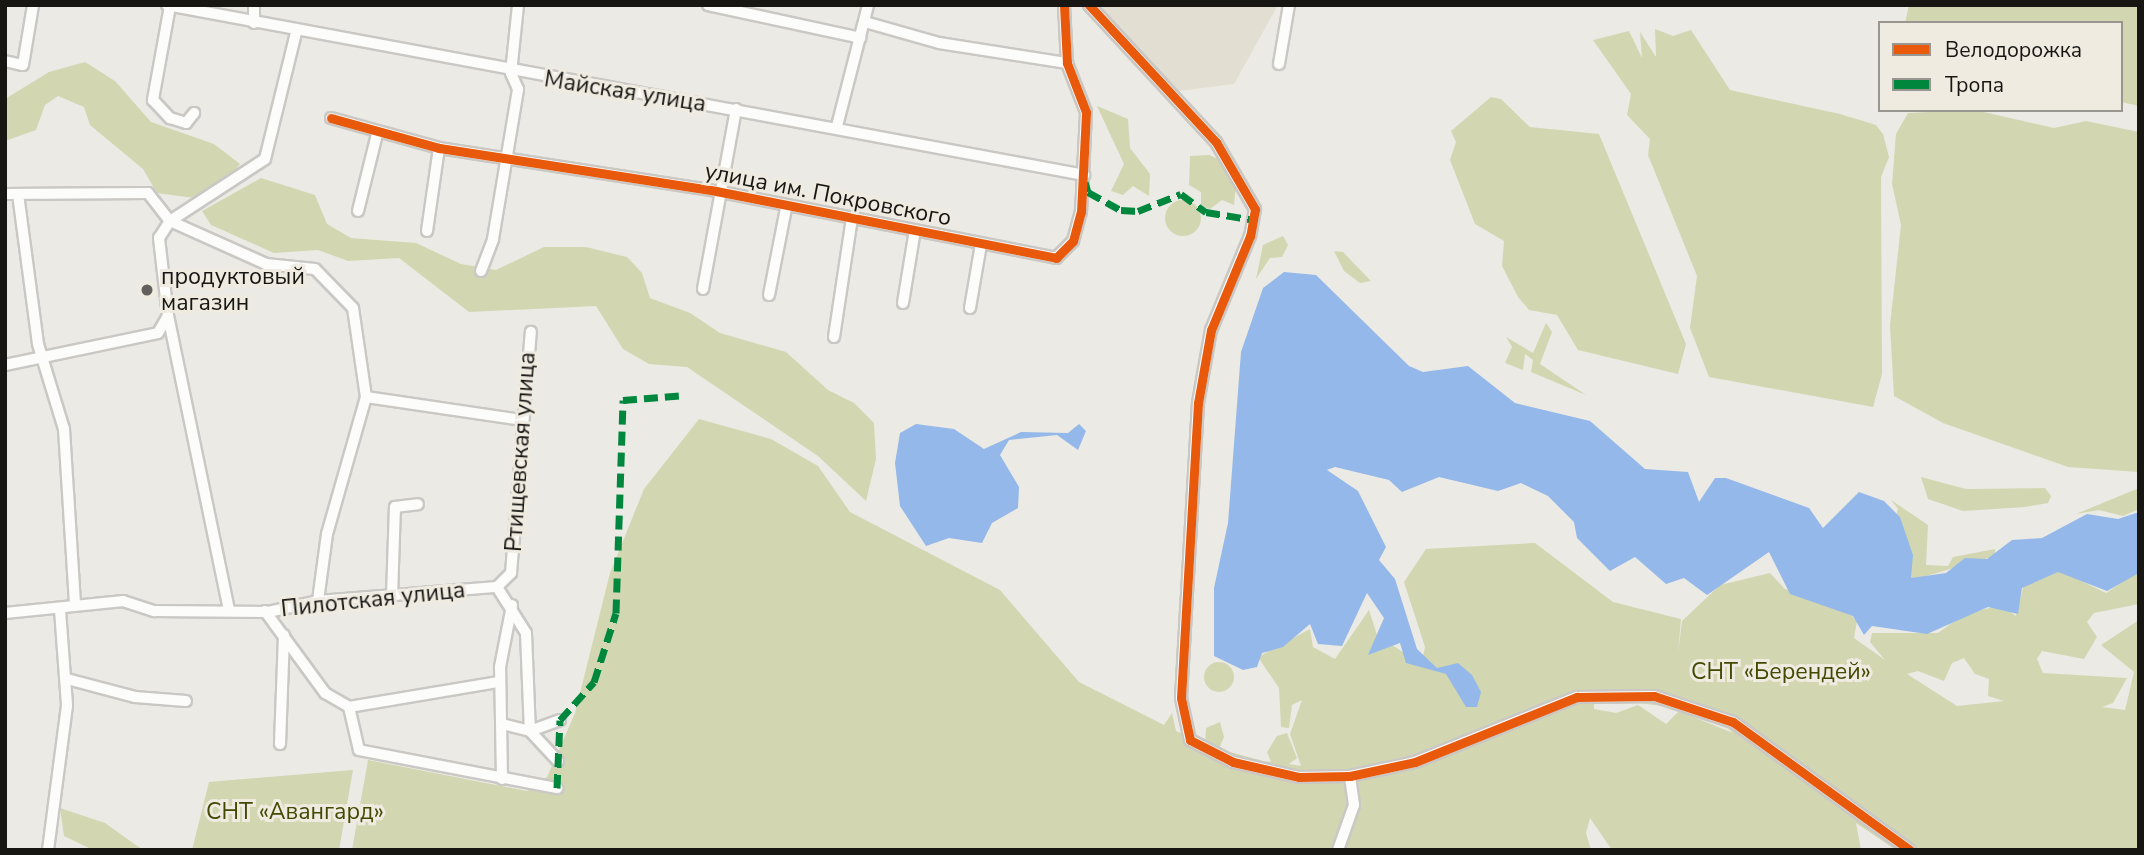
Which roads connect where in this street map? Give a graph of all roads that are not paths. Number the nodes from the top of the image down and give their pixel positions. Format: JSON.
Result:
{"nodes":[{"id":1,"x":33,"y":5,"type":"edge"},
{"id":2,"x":254,"y":5,"type":"edge"},
{"id":3,"x":518,"y":5,"type":"edge"},
{"id":4,"x":708,"y":5,"type":"edge"},
{"id":5,"x":869,"y":5,"type":"edge"},
{"id":6,"x":1064,"y":5,"type":"edge"},
{"id":7,"x":1089,"y":5,"type":"edge"},
{"id":8,"x":1289,"y":5,"type":"edge"},
{"id":9,"x":169,"y":6,"type":"edge"},
{"id":10,"x":865,"y":22,"type":"junction"},
{"id":11,"x":254,"y":23,"type":"junction"},
{"id":12,"x":296,"y":33,"type":"junction"},
{"id":13,"x":860,"y":38,"type":"junction"},
{"id":14,"x":5,"y":61,"type":"edge"},
{"id":15,"x":1067,"y":63,"type":"junction"},
{"id":16,"x":1279,"y":64,"type":"dead end"},
{"id":17,"x":511,"y":73,"type":"junction"},
{"id":18,"x":736,"y":109,"type":"junction"},
{"id":19,"x":194,"y":113,"type":"dead end"},
{"id":20,"x":331,"y":118,"type":"dead end"},
{"id":21,"x":837,"y":126,"type":"junction"},
{"id":22,"x":377,"y":134,"type":"junction"},
{"id":23,"x":439,"y":148,"type":"junction"},
{"id":24,"x":503,"y":161,"type":"junction"},
{"id":25,"x":1084,"y":175,"type":"junction"},
{"id":26,"x":716,"y":191,"type":"junction"},
{"id":27,"x":5,"y":194,"type":"edge"},
{"id":28,"x":18,"y":194,"type":"junction"},
{"id":29,"x":786,"y":208,"type":"junction"},
{"id":30,"x":358,"y":211,"type":"dead end"},
{"id":31,"x":852,"y":218,"type":"junction"},
{"id":32,"x":170,"y":220,"type":"junction"},
{"id":33,"x":915,"y":230,"type":"junction"},
{"id":34,"x":427,"y":231,"type":"dead end"},
{"id":35,"x":981,"y":244,"type":"junction"},
{"id":36,"x":481,"y":271,"type":"dead end"},
{"id":37,"x":703,"y":289,"type":"dead end"},
{"id":38,"x":769,"y":295,"type":"dead end"},
{"id":39,"x":904,"y":303,"type":"dead end"},
{"id":40,"x":970,"y":308,"type":"dead end"},
{"id":41,"x":168,"y":316,"type":"junction"},
{"id":42,"x":531,"y":332,"type":"dead end"},
{"id":43,"x":835,"y":337,"type":"dead end"},
{"id":44,"x":44,"y":357,"type":"junction"},
{"id":45,"x":5,"y":365,"type":"edge"},
{"id":46,"x":366,"y":397,"type":"junction"},
{"id":47,"x":521,"y":420,"type":"junction"},
{"id":48,"x":418,"y":504,"type":"dead end"},
{"id":49,"x":512,"y":573,"type":"joint"},
{"id":50,"x":497,"y":587,"type":"junction"},
{"id":51,"x":393,"y":596,"type":"junction"},
{"id":52,"x":318,"y":601,"type":"junction"},
{"id":53,"x":75,"y":604,"type":"junction"},
{"id":54,"x":512,"y":604,"type":"junction"},
{"id":55,"x":60,"y":610,"type":"junction"},
{"id":56,"x":229,"y":610,"type":"junction"},
{"id":57,"x":265,"y":611,"type":"junction"},
{"id":58,"x":5,"y":613,"type":"edge"},
{"id":59,"x":284,"y":635,"type":"junction"},
{"id":60,"x":67,"y":680,"type":"junction"},
{"id":61,"x":499,"y":682,"type":"junction"},
{"id":62,"x":186,"y":701,"type":"dead end"},
{"id":63,"x":349,"y":707,"type":"junction"},
{"id":64,"x":561,"y":720,"type":"dead end"},
{"id":65,"x":502,"y":724,"type":"junction"},
{"id":66,"x":530,"y":731,"type":"junction"},
{"id":67,"x":280,"y":744,"type":"dead end"},
{"id":68,"x":558,"y":761,"type":"dead end"},
{"id":69,"x":1350,"y":776,"type":"junction"},
{"id":70,"x":502,"y":779,"type":"junction"},
{"id":71,"x":557,"y":788,"type":"dead end"},
{"id":72,"x":48,"y":850,"type":"edge"},
{"id":73,"x":1338,"y":850,"type":"edge"},
{"id":74,"x":1910,"y":850,"type":"edge"}],
"edges":[{"from":1,"to":14,"type":"street"},
{"from":2,"to":11,"type":"street"},
{"from":3,"to":17,"type":"street"},
{"from":4,"to":13,"type":"street"},
{"from":5,"to":10,"type":"street"},
{"from":6,"to":15,"type":"street","name":"улица им. Покровского"},
{"from":7,"to":69,"type":"street"},
{"from":8,"to":16,"type":"street"},
{"from":9,"to":11,"type":"street","name":"Майская улица"},
{"from":9,"to":19,"type":"street"},
{"from":10,"to":13,"type":"street"},
{"from":10,"to":15,"type":"street"},
{"from":11,"to":12,"type":"street","name":"Майская улица"},
{"from":12,"to":17,"type":"street","name":"Майская улица"},
{"from":12,"to":32,"type":"street"},
{"from":13,"to":21,"type":"street"},
{"from":15,"to":25,"type":"street","name":"улица им. Покровского"},
{"from":17,"to":18,"type":"street","name":"Майская улица"},
{"from":17,"to":24,"type":"street"},
{"from":18,"to":21,"type":"street","name":"Майская улица"},
{"from":18,"to":26,"type":"street"},
{"from":20,"to":22,"type":"street","name":"улица им. Покровского"},
{"from":21,"to":25,"type":"street","name":"Майская улица"},
{"from":22,"to":23,"type":"street","name":"улица им. Покровского"},
{"from":22,"to":30,"type":"street"},
{"from":23,"to":24,"type":"street","name":"улица им. Покровского"},
{"from":23,"to":34,"type":"street"},
{"from":24,"to":26,"type":"street","name":"улица им. Покровского"},
{"from":24,"to":36,"type":"street"},
{"from":25,"to":35,"type":"street","name":"улица им. Покровского"},
{"from":26,"to":29,"type":"street","name":"улица им. Покровского"},
{"from":26,"to":37,"type":"street"},
{"from":27,"to":28,"type":"street"},
{"from":28,"to":32,"type":"street"},
{"from":28,"to":44,"type":"street"},
{"from":29,"to":31,"type":"street","name":"улица им. Покровского"},
{"from":29,"to":38,"type":"street"},
{"from":31,"to":33,"type":"street","name":"улица им. Покровского"},
{"from":31,"to":43,"type":"street"},
{"from":32,"to":41,"type":"street"},
{"from":32,"to":46,"type":"street"},
{"from":33,"to":35,"type":"street","name":"улица им. Покровского"},
{"from":33,"to":39,"type":"street"},
{"from":35,"to":40,"type":"street"},
{"from":41,"to":44,"type":"street"},
{"from":41,"to":56,"type":"street"},
{"from":42,"to":47,"type":"street","name":"Ртищевская улица"},
{"from":44,"to":45,"type":"street"},
{"from":44,"to":53,"type":"street"},
{"from":46,"to":47,"type":"street"},
{"from":46,"to":52,"type":"street"},
{"from":47,"to":49,"type":"street","name":"Ртищевская улица"},
{"from":48,"to":51,"type":"street"},
{"from":49,"to":50,"type":"street","name":"Пилотская улица"},
{"from":50,"to":51,"type":"street","name":"Пилотская улица"},
{"from":50,"to":54,"type":"street"},
{"from":51,"to":52,"type":"street","name":"Пилотская улица"},
{"from":52,"to":57,"type":"street","name":"Пилотская улица"},
{"from":53,"to":55,"type":"street"},
{"from":53,"to":56,"type":"street","name":"Пилотская улица"},
{"from":54,"to":61,"type":"street"},
{"from":54,"to":66,"type":"street"},
{"from":55,"to":58,"type":"street"},
{"from":55,"to":60,"type":"street"},
{"from":56,"to":57,"type":"street","name":"Пилотская улица"},
{"from":57,"to":59,"type":"street"},
{"from":59,"to":63,"type":"street"},
{"from":59,"to":67,"type":"street"},
{"from":60,"to":62,"type":"street"},
{"from":60,"to":72,"type":"street"},
{"from":61,"to":63,"type":"street"},
{"from":61,"to":65,"type":"street"},
{"from":63,"to":70,"type":"street"},
{"from":64,"to":66,"type":"street"},
{"from":65,"to":66,"type":"street"},
{"from":65,"to":70,"type":"street"},
{"from":66,"to":68,"type":"street"},
{"from":69,"to":73,"type":"street"},
{"from":69,"to":74,"type":"street"},
{"from":70,"to":71,"type":"street"}]}
